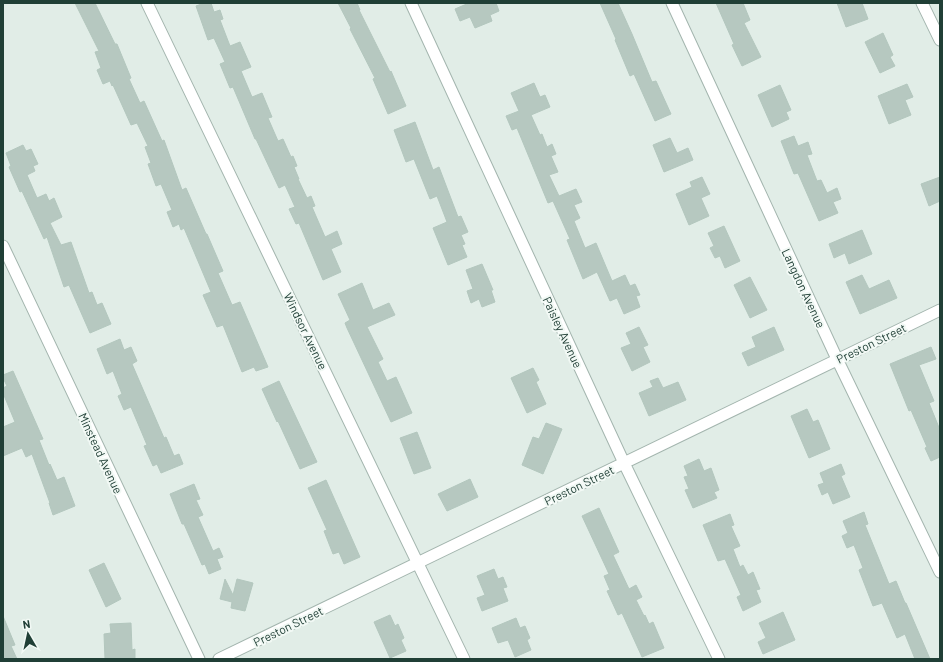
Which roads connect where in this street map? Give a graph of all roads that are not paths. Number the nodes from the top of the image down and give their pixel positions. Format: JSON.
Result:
{"nodes":[{"id":1,"x":147,"y":3,"type":"edge"},
{"id":2,"x":411,"y":3,"type":"edge"},
{"id":3,"x":672,"y":3,"type":"edge"},
{"id":4,"x":922,"y":3,"type":"edge"},
{"id":5,"x":940,"y":40,"type":"edge"},
{"id":6,"x":3,"y":246,"type":"edge"},
{"id":7,"x":940,"y":310,"type":"edge"},
{"id":8,"x":837,"y":359,"type":"junction"},
{"id":9,"x":624,"y":463,"type":"junction"},
{"id":10,"x":418,"y":562,"type":"junction"},
{"id":11,"x":940,"y":572,"type":"edge"},
{"id":12,"x":200,"y":659,"type":"edge"},
{"id":13,"x":219,"y":659,"type":"edge"},
{"id":14,"x":464,"y":659,"type":"edge"},
{"id":15,"x":719,"y":659,"type":"edge"}],
"edges":[{"from":1,"to":10,"type":"street","name":"Windsor Avenue"},
{"from":2,"to":9,"type":"street","name":"Paisley Avenue"},
{"from":3,"to":8,"type":"street","name":"Langdon Avenue"},
{"from":4,"to":5,"type":"street"},
{"from":6,"to":12,"type":"street","name":"Minstead Avenue"},
{"from":7,"to":8,"type":"street","name":"Preston Street"},
{"from":8,"to":9,"type":"street","name":"Preston Street"},
{"from":8,"to":11,"type":"street","name":"Langdon Avenue"},
{"from":9,"to":10,"type":"street","name":"Preston Street"},
{"from":9,"to":15,"type":"street","name":"Paisley Avenue"},
{"from":10,"to":13,"type":"street","name":"Preston Street"},
{"from":10,"to":14,"type":"street","name":"Windsor Avenue"}]}
